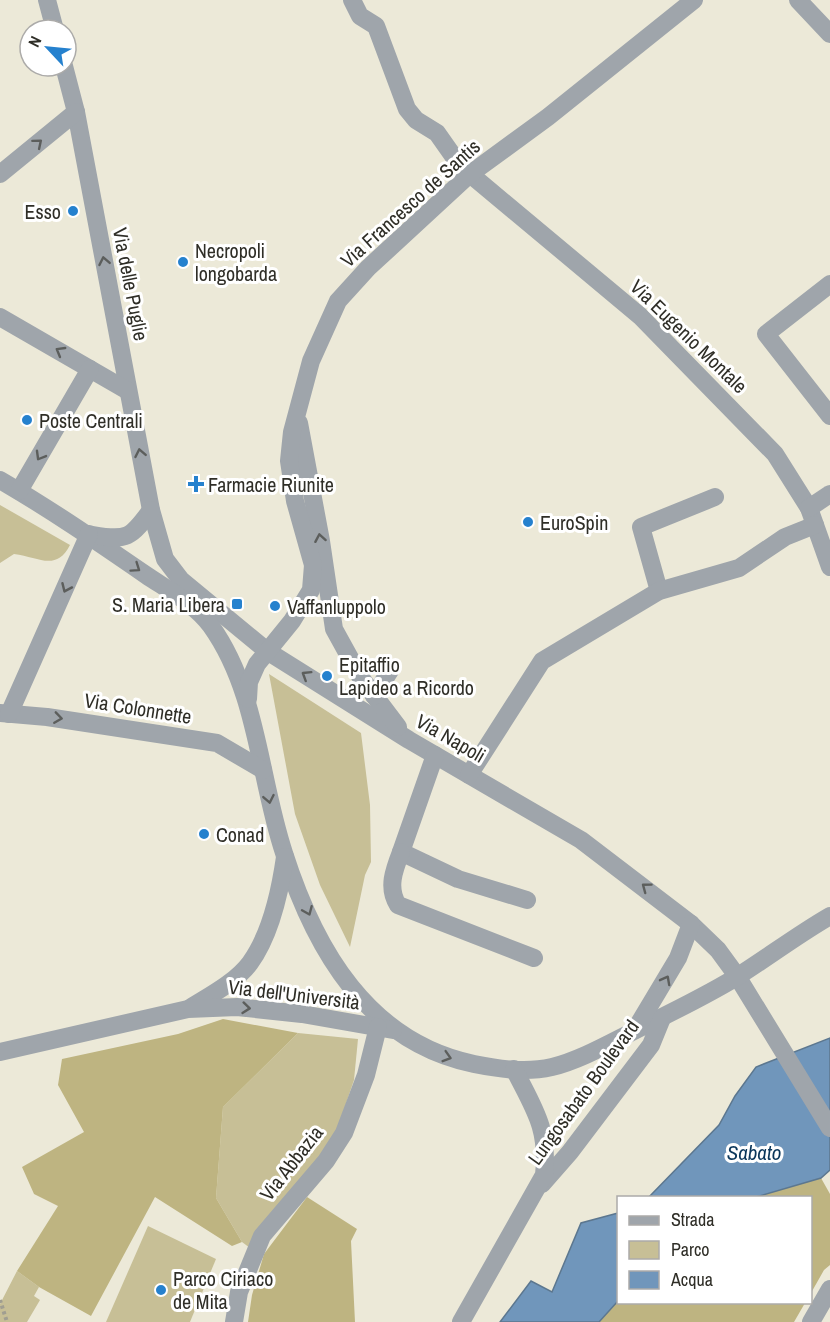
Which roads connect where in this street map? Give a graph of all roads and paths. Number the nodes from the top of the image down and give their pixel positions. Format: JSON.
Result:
{"nodes":[{"id":1,"x":47,"y":0,"type":"edge"},
{"id":2,"x":352,"y":0,"type":"edge"},
{"id":3,"x":694,"y":0,"type":"edge"},
{"id":4,"x":798,"y":0,"type":"edge"},
{"id":5,"x":52,"y":18,"type":"edge"},
{"id":6,"x":830,"y":34,"type":"edge"},
{"id":7,"x":67,"y":78,"type":"edge"},
{"id":8,"x":76,"y":111,"type":"junction"},
{"id":9,"x":0,"y":174,"type":"edge"},
{"id":10,"x":470,"y":174,"type":"junction"},
{"id":11,"x":830,"y":285,"type":"edge"},
{"id":12,"x":0,"y":316,"type":"edge"},
{"id":13,"x":90,"y":369,"type":"junction"},
{"id":14,"x":128,"y":391,"type":"junction"},
{"id":15,"x":297,"y":414,"type":"junction"},
{"id":16,"x":830,"y":416,"type":"edge"},
{"id":17,"x":0,"y":480,"type":"edge"},
{"id":18,"x":19,"y":491,"type":"junction"},
{"id":19,"x":830,"y":494,"type":"edge"},
{"id":20,"x":715,"y":497,"type":"dead end"},
{"id":21,"x":151,"y":510,"type":"junction"},
{"id":22,"x":812,"y":516,"type":"junction"},
{"id":23,"x":89,"y":534,"type":"junction"},
{"id":24,"x":830,"y":567,"type":"edge"},
{"id":25,"x":659,"y":591,"type":"junction"},
{"id":26,"x":267,"y":651,"type":"junction"},
{"id":27,"x":391,"y":669,"type":"dead end"},
{"id":28,"x":374,"y":696,"type":"junction"},
{"id":29,"x":248,"y":701,"type":"junction"},
{"id":30,"x":4,"y":714,"type":"edge"},
{"id":31,"x":409,"y":740,"type":"junction"},
{"id":32,"x":435,"y":755,"type":"junction"},
{"id":33,"x":263,"y":770,"type":"junction"},
{"id":34,"x":469,"y":775,"type":"junction"},
{"id":35,"x":401,"y":852,"type":"junction"},
{"id":36,"x":285,"y":857,"type":"junction"},
{"id":37,"x":526,"y":900,"type":"dead end"},
{"id":38,"x":830,"y":916,"type":"edge"},
{"id":39,"x":692,"y":924,"type":"junction"},
{"id":40,"x":534,"y":958,"type":"dead end"},
{"id":41,"x":737,"y":976,"type":"junction"},
{"id":42,"x":188,"y":1009,"type":"junction"},
{"id":43,"x":662,"y":1018,"type":"junction"},
{"id":44,"x":386,"y":1029,"type":"junction"},
{"id":45,"x":635,"y":1030,"type":"junction"},
{"id":46,"x":0,"y":1052,"type":"edge"},
{"id":47,"x":514,"y":1069,"type":"junction"},
{"id":48,"x":830,"y":1128,"type":"edge"},
{"id":49,"x":537,"y":1190,"type":"junction"},
{"id":50,"x":830,"y":1289,"type":"edge"},
{"id":51,"x":0,"y":1300,"type":"edge"},
{"id":52,"x":7,"y":1322,"type":"edge"},
{"id":53,"x":234,"y":1322,"type":"edge"},
{"id":54,"x":460,"y":1322,"type":"edge"},
{"id":55,"x":811,"y":1322,"type":"edge"}],
"edges":[{"from":1,"to":5,"type":"street"},
{"from":2,"to":10,"type":"street","name":"Via Eugenio Montale"},
{"from":3,"to":10,"type":"street","name":"Via Francesco de Santis"},
{"from":4,"to":6,"type":"street"},
{"from":7,"to":8,"type":"street","name":"Via delle Puglie"},
{"from":9,"to":8,"type":"street","one_way":true},
{"from":14,"to":8,"type":"street","name":"Via delle Puglie","one_way":true},
{"from":10,"to":15,"type":"street","name":"Via Francesco de Santis"},
{"from":10,"to":22,"type":"street","name":"Via Eugenio Montale"},
{"from":11,"to":16,"type":"street"},
{"from":13,"to":12,"type":"street","one_way":true},
{"from":13,"to":14,"type":"street"},
{"from":13,"to":18,"type":"street","one_way":true},
{"from":21,"to":14,"type":"street","name":"Via delle Puglie","one_way":true},
{"from":15,"to":26,"type":"street","name":"Via Francesco de Santis"},
{"from":28,"to":15,"type":"street","name":"Via Francesco de Santis","one_way":true},
{"from":17,"to":18,"type":"street"},
{"from":18,"to":23,"type":"street"},
{"from":19,"to":22,"type":"street"},
{"from":20,"to":25,"type":"street"},
{"from":21,"to":23,"type":"street"},
{"from":21,"to":26,"type":"street","name":"Via Napoli"},
{"from":22,"to":24,"type":"street","name":"Via Eugenio Montale"},
{"from":22,"to":25,"type":"street"},
{"from":23,"to":29,"type":"street","one_way":true},
{"from":23,"to":30,"type":"street","one_way":true},
{"from":25,"to":34,"type":"street"},
{"from":26,"to":29,"type":"street","name":"Via Francesco de Santis"},
{"from":31,"to":26,"type":"street","name":"Via Napoli","one_way":true},
{"from":27,"to":28,"type":"street"},
{"from":28,"to":31,"type":"street","name":"Via Francesco de Santis"},
{"from":29,"to":33,"type":"street"},
{"from":30,"to":33,"type":"street","name":"Via Colonnette","one_way":true},
{"from":31,"to":32,"type":"street","name":"Via Napoli"},
{"from":32,"to":34,"type":"street","name":"Via Napoli"},
{"from":32,"to":35,"type":"street"},
{"from":33,"to":36,"type":"street","one_way":true},
{"from":39,"to":34,"type":"street","name":"Via Napoli","one_way":true},
{"from":35,"to":37,"type":"street"},
{"from":35,"to":40,"type":"street"},
{"from":36,"to":42,"type":"street","name":"Via dell'Università"},
{"from":36,"to":44,"type":"street","one_way":true},
{"from":38,"to":41,"type":"street"},
{"from":39,"to":41,"type":"street","name":"Via Napoli"},
{"from":45,"to":39,"type":"street","one_way":true},
{"from":41,"to":43,"type":"street"},
{"from":41,"to":48,"type":"street","name":"Via Napoli"},
{"from":42,"to":44,"type":"street","name":"Via dell'Università","one_way":true},
{"from":42,"to":46,"type":"street","name":"Via dell'Università"},
{"from":43,"to":45,"type":"street"},
{"from":43,"to":49,"type":"street","name":"Lungosabato Boulevard"},
{"from":44,"to":47,"type":"street","one_way":true},
{"from":44,"to":53,"type":"street","name":"Via Abbazia"},
{"from":45,"to":47,"type":"street"},
{"from":47,"to":49,"type":"street","name":"Lungosabato Boulevard"},
{"from":49,"to":54,"type":"street","name":"Lungosabato Boulevard"},
{"from":50,"to":55,"type":"street"},
{"from":51,"to":52,"type":"path"}]}
